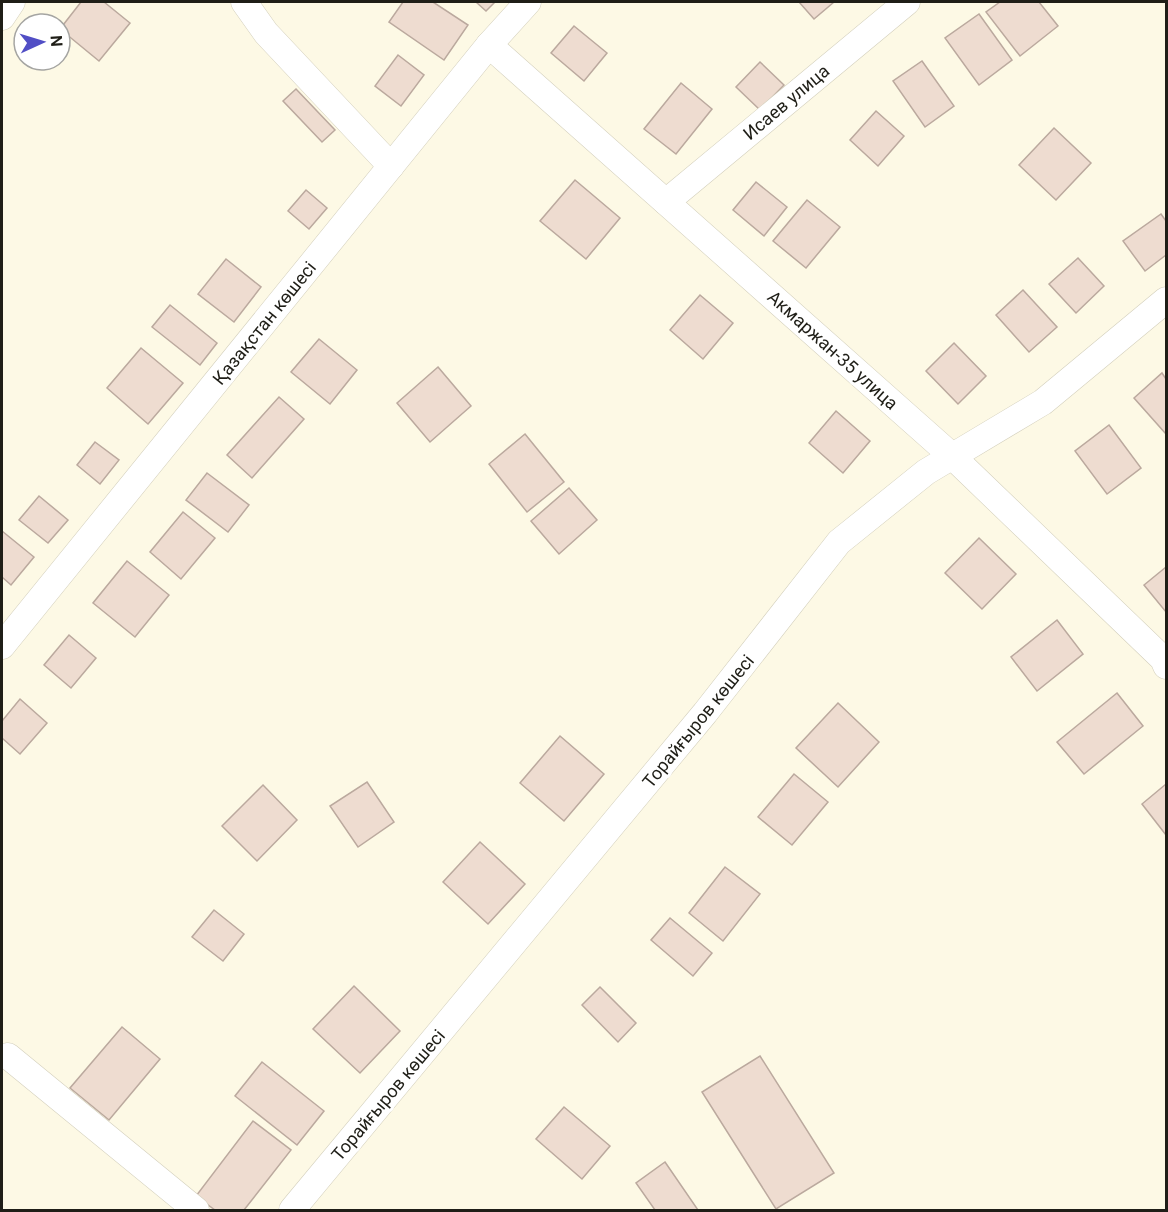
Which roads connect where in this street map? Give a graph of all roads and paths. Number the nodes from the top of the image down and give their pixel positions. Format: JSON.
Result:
{"nodes":[{"id":1,"x":12,"y":2,"type":"edge"},
{"id":2,"x":244,"y":2,"type":"edge"},
{"id":3,"x":528,"y":2,"type":"edge"},
{"id":4,"x":907,"y":2,"type":"edge"},
{"id":5,"x":2,"y":17,"type":"edge"},
{"id":6,"x":489,"y":45,"type":"junction"},
{"id":7,"x":391,"y":166,"type":"junction"},
{"id":8,"x":666,"y":202,"type":"junction"},
{"id":9,"x":1167,"y":300,"type":"edge"},
{"id":10,"x":952,"y":456,"type":"junction"},
{"id":11,"x":2,"y":646,"type":"edge"},
{"id":12,"x":1167,"y":666,"type":"edge"},
{"id":13,"x":8,"y":1056,"type":"dead end"},
{"id":14,"x":196,"y":1210,"type":"edge"},
{"id":15,"x":292,"y":1210,"type":"edge"}],
"edges":[{"from":1,"to":5,"type":"street"},
{"from":2,"to":7,"type":"street"},
{"from":3,"to":6,"type":"street","name":"Қазақстан көшесі"},
{"from":4,"to":8,"type":"street","name":"Исаев улица"},
{"from":6,"to":7,"type":"street","name":"Қазақстан көшесі"},
{"from":6,"to":8,"type":"street","name":"Акмаржан-35 улица"},
{"from":7,"to":11,"type":"street","name":"Қазақстан көшесі"},
{"from":8,"to":10,"type":"street","name":"Акмаржан-35 улица"},
{"from":9,"to":10,"type":"street","name":"Торайғыров көшесі"},
{"from":10,"to":12,"type":"street","name":"Акмаржан-35 улица"},
{"from":10,"to":15,"type":"street","name":"Торайғыров көшесі"},
{"from":13,"to":14,"type":"street"}]}
